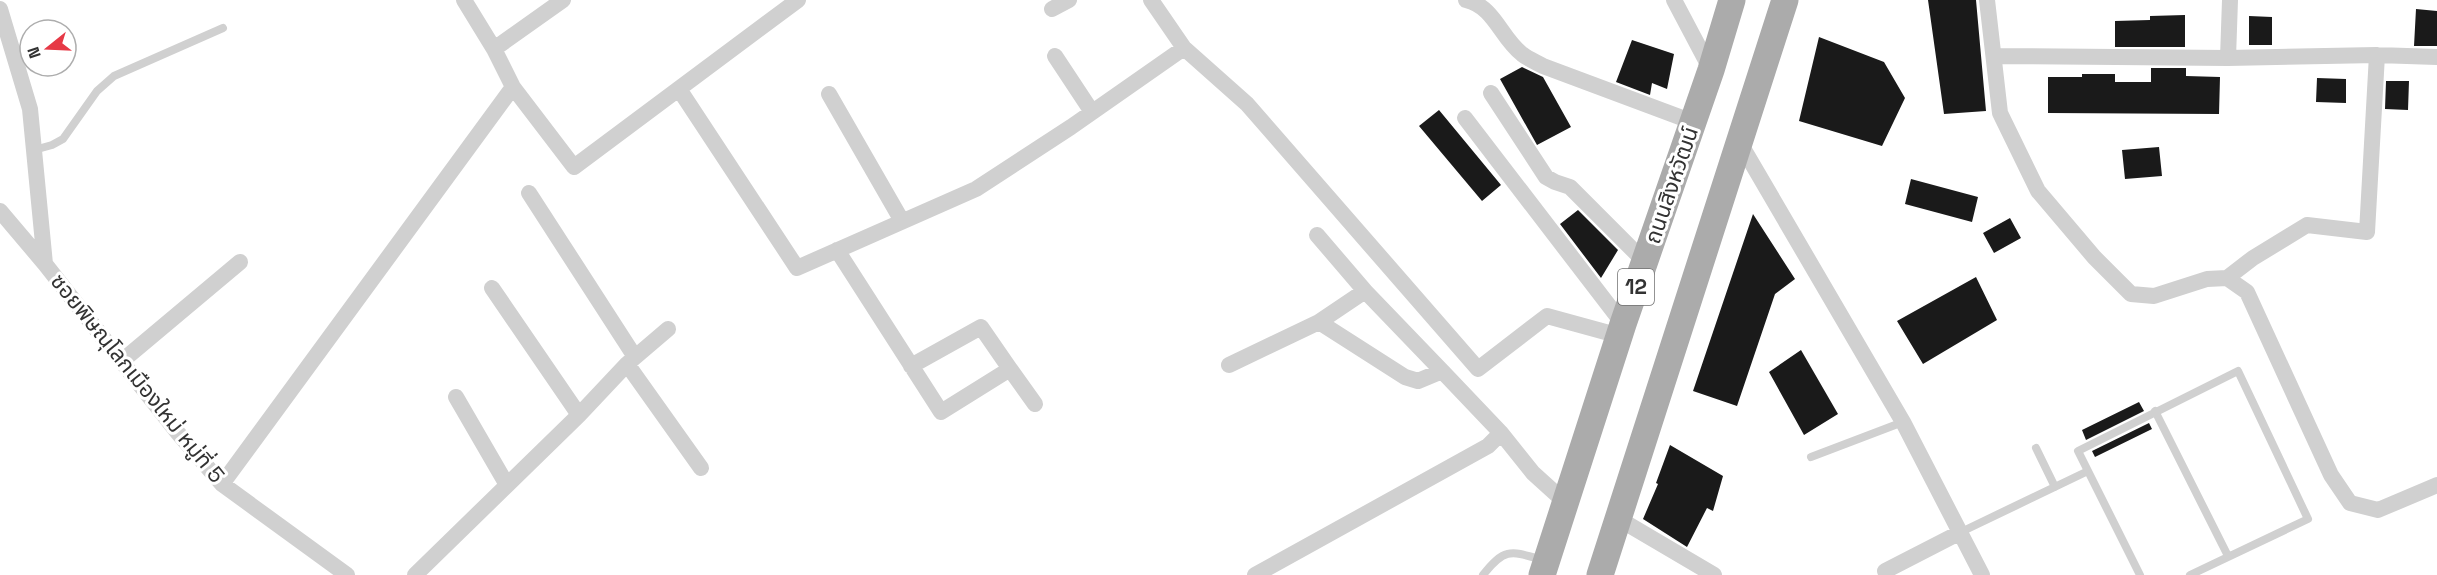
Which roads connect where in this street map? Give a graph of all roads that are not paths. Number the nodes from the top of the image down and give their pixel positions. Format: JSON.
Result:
{"nodes":[{"id":1,"x":464,"y":0,"type":"edge"},
{"id":2,"x":563,"y":0,"type":"edge"},
{"id":3,"x":798,"y":0,"type":"edge"},
{"id":4,"x":1069,"y":0,"type":"edge"},
{"id":5,"x":1151,"y":0,"type":"edge"},
{"id":6,"x":1466,"y":0,"type":"edge"},
{"id":7,"x":1674,"y":0,"type":"edge"},
{"id":8,"x":1732,"y":0,"type":"edge"},
{"id":9,"x":1785,"y":0,"type":"edge"},
{"id":10,"x":1987,"y":0,"type":"edge"},
{"id":11,"x":2230,"y":0,"type":"edge"},
{"id":12,"x":0,"y":9,"type":"edge"},
{"id":13,"x":1052,"y":9,"type":"dead end"},
{"id":14,"x":223,"y":28,"type":"dead end"},
{"id":15,"x":1184,"y":48,"type":"junction"},
{"id":16,"x":494,"y":49,"type":"junction"},
{"id":17,"x":2377,"y":55,"type":"junction"},
{"id":18,"x":1055,"y":56,"type":"dead end"},
{"id":19,"x":1994,"y":56,"type":"junction"},
{"id":20,"x":2437,"y":57,"type":"edge"},
{"id":21,"x":2228,"y":58,"type":"junction"},
{"id":22,"x":1710,"y":70,"type":"junction"},
{"id":23,"x":513,"y":87,"type":"junction"},
{"id":24,"x":679,"y":89,"type":"junction"},
{"id":25,"x":1491,"y":93,"type":"dead end"},
{"id":26,"x":829,"y":94,"type":"dead end"},
{"id":27,"x":1092,"y":112,"type":"junction"},
{"id":28,"x":1465,"y":118,"type":"dead end"},
{"id":29,"x":1692,"y":122,"type":"junction"},
{"id":30,"x":1740,"y":143,"type":"junction"},
{"id":31,"x":34,"y":150,"type":"junction"},
{"id":32,"x":530,"y":194,"type":"dead end"},
{"id":33,"x":0,"y":211,"type":"edge"},
{"id":34,"x":902,"y":221,"type":"junction"},
{"id":35,"x":1317,"y":235,"type":"dead end"},
{"id":36,"x":837,"y":250,"type":"junction"},
{"id":37,"x":240,"y":262,"type":"dead end"},
{"id":38,"x":1645,"y":262,"type":"junction"},
{"id":39,"x":45,"y":264,"type":"junction"},
{"id":40,"x":2227,"y":278,"type":"junction"},
{"id":41,"x":492,"y":288,"type":"dead end"},
{"id":42,"x":1365,"y":291,"type":"junction"},
{"id":43,"x":1318,"y":322,"type":"junction"},
{"id":44,"x":668,"y":329,"type":"dead end"},
{"id":45,"x":1621,"y":330,"type":"junction"},
{"id":46,"x":122,"y":361,"type":"junction"},
{"id":47,"x":631,"y":361,"type":"junction"},
{"id":48,"x":1229,"y":365,"type":"dead end"},
{"id":49,"x":911,"y":366,"type":"junction"},
{"id":50,"x":1010,"y":369,"type":"junction"},
{"id":51,"x":1442,"y":372,"type":"junction"},
{"id":52,"x":456,"y":397,"type":"dead end"},
{"id":53,"x":1035,"y":404,"type":"dead end"},
{"id":54,"x":2155,"y":411,"type":"junction"},
{"id":55,"x":579,"y":415,"type":"junction"},
{"id":56,"x":1903,"y":422,"type":"junction"},
{"id":57,"x":1502,"y":433,"type":"junction"},
{"id":58,"x":2036,"y":448,"type":"dead end"},
{"id":59,"x":1811,"y":457,"type":"dead end"},
{"id":60,"x":701,"y":468,"type":"dead end"},
{"id":61,"x":2088,"y":471,"type":"junction"},
{"id":62,"x":222,"y":484,"type":"junction"},
{"id":63,"x":507,"y":485,"type":"junction"},
{"id":64,"x":2437,"y":485,"type":"edge"},
{"id":65,"x":2055,"y":486,"type":"junction"},
{"id":66,"x":1565,"y":502,"type":"junction"},
{"id":67,"x":1619,"y":519,"type":"junction"},
{"id":68,"x":1961,"y":532,"type":"junction"},
{"id":69,"x":2228,"y":556,"type":"junction"},
{"id":70,"x":1544,"y":568,"type":"edge"},
{"id":71,"x":1884,"y":571,"type":"dead end"},
{"id":72,"x":347,"y":575,"type":"edge"},
{"id":73,"x":415,"y":575,"type":"edge"},
{"id":74,"x":1255,"y":575,"type":"edge"},
{"id":75,"x":1483,"y":575,"type":"edge"},
{"id":76,"x":1600,"y":575,"type":"edge"},
{"id":77,"x":1714,"y":575,"type":"edge"},
{"id":78,"x":1982,"y":575,"type":"edge"},
{"id":79,"x":2140,"y":575,"type":"edge"},
{"id":80,"x":2190,"y":575,"type":"edge"}],
"edges":[{"from":1,"to":16,"type":"street"},
{"from":2,"to":16,"type":"street"},
{"from":3,"to":24,"type":"street"},
{"from":4,"to":13,"type":"street"},
{"from":5,"to":15,"type":"street"},
{"from":6,"to":29,"type":"street"},
{"from":7,"to":22,"type":"street"},
{"from":8,"to":22,"type":"main road","name":"ถนนสิงหวัฒน์","number":"12"},
{"from":9,"to":30,"type":"main road","number":"12"},
{"from":10,"to":19,"type":"street"},
{"from":11,"to":21,"type":"street"},
{"from":12,"to":31,"type":"street"},
{"from":14,"to":31,"type":"lane"},
{"from":15,"to":27,"type":"street"},
{"from":15,"to":45,"type":"street"},
{"from":16,"to":23,"type":"street"},
{"from":17,"to":20,"type":"street"},
{"from":17,"to":21,"type":"street"},
{"from":17,"to":40,"type":"street"},
{"from":18,"to":27,"type":"street"},
{"from":19,"to":21,"type":"street"},
{"from":19,"to":40,"type":"street"},
{"from":22,"to":29,"type":"main road","name":"ถนนสิงหวัฒน์","number":"12"},
{"from":23,"to":24,"type":"street"},
{"from":23,"to":62,"type":"street"},
{"from":24,"to":36,"type":"street"},
{"from":25,"to":38,"type":"street"},
{"from":26,"to":34,"type":"street"},
{"from":27,"to":34,"type":"street"},
{"from":28,"to":45,"type":"street"},
{"from":29,"to":38,"type":"main road","name":"ถนนสิงหวัฒน์","number":"12"},
{"from":30,"to":56,"type":"street"},
{"from":30,"to":67,"type":"main road","number":"12"},
{"from":31,"to":39,"type":"street"},
{"from":32,"to":47,"type":"street"},
{"from":33,"to":39,"type":"street","name":"ซอยพิษณุโลกเมืองใหม่ หมู่ที่ 5"},
{"from":34,"to":36,"type":"street"},
{"from":35,"to":42,"type":"street"},
{"from":36,"to":49,"type":"street"},
{"from":37,"to":46,"type":"street"},
{"from":38,"to":45,"type":"main road","name":"ถนนสิงหวัฒน์","number":"12"},
{"from":39,"to":46,"type":"street","name":"ซอยพิษณุโลกเมืองใหม่ หมู่ที่ 5"},
{"from":40,"to":64,"type":"street"},
{"from":41,"to":55,"type":"street"},
{"from":42,"to":43,"type":"street"},
{"from":42,"to":51,"type":"street"},
{"from":43,"to":48,"type":"street"},
{"from":43,"to":51,"type":"street"},
{"from":44,"to":47,"type":"street"},
{"from":45,"to":66,"type":"main road","name":"ถนนสิงหวัฒน์","number":"12"},
{"from":46,"to":62,"type":"street","name":"ซอยพิษณุโลกเมืองใหม่ หมู่ที่ 5"},
{"from":47,"to":55,"type":"street"},
{"from":47,"to":60,"type":"street"},
{"from":49,"to":50,"type":"street"},
{"from":49,"to":50,"type":"street"},
{"from":50,"to":53,"type":"street"},
{"from":51,"to":57,"type":"street"},
{"from":52,"to":63,"type":"street"},
{"from":54,"to":61,"type":"lane"},
{"from":54,"to":69,"type":"lane"},
{"from":54,"to":69,"type":"lane"},
{"from":55,"to":63,"type":"street"},
{"from":56,"to":59,"type":"lane"},
{"from":56,"to":68,"type":"street"},
{"from":57,"to":66,"type":"street"},
{"from":57,"to":74,"type":"street"},
{"from":58,"to":65,"type":"lane"},
{"from":61,"to":65,"type":"lane"},
{"from":61,"to":79,"type":"lane"},
{"from":62,"to":72,"type":"street","name":"ซอยพิษณุโลกเมืองใหม่ หมู่ที่ 5"},
{"from":63,"to":73,"type":"street"},
{"from":65,"to":68,"type":"lane"},
{"from":66,"to":70,"type":"main road","name":"ถนนสิงหวัฒน์","number":"12"},
{"from":67,"to":76,"type":"main road","number":"12"},
{"from":67,"to":77,"type":"street"},
{"from":68,"to":71,"type":"street"},
{"from":68,"to":78,"type":"street"},
{"from":69,"to":80,"type":"lane"},
{"from":70,"to":75,"type":"lane"}]}
